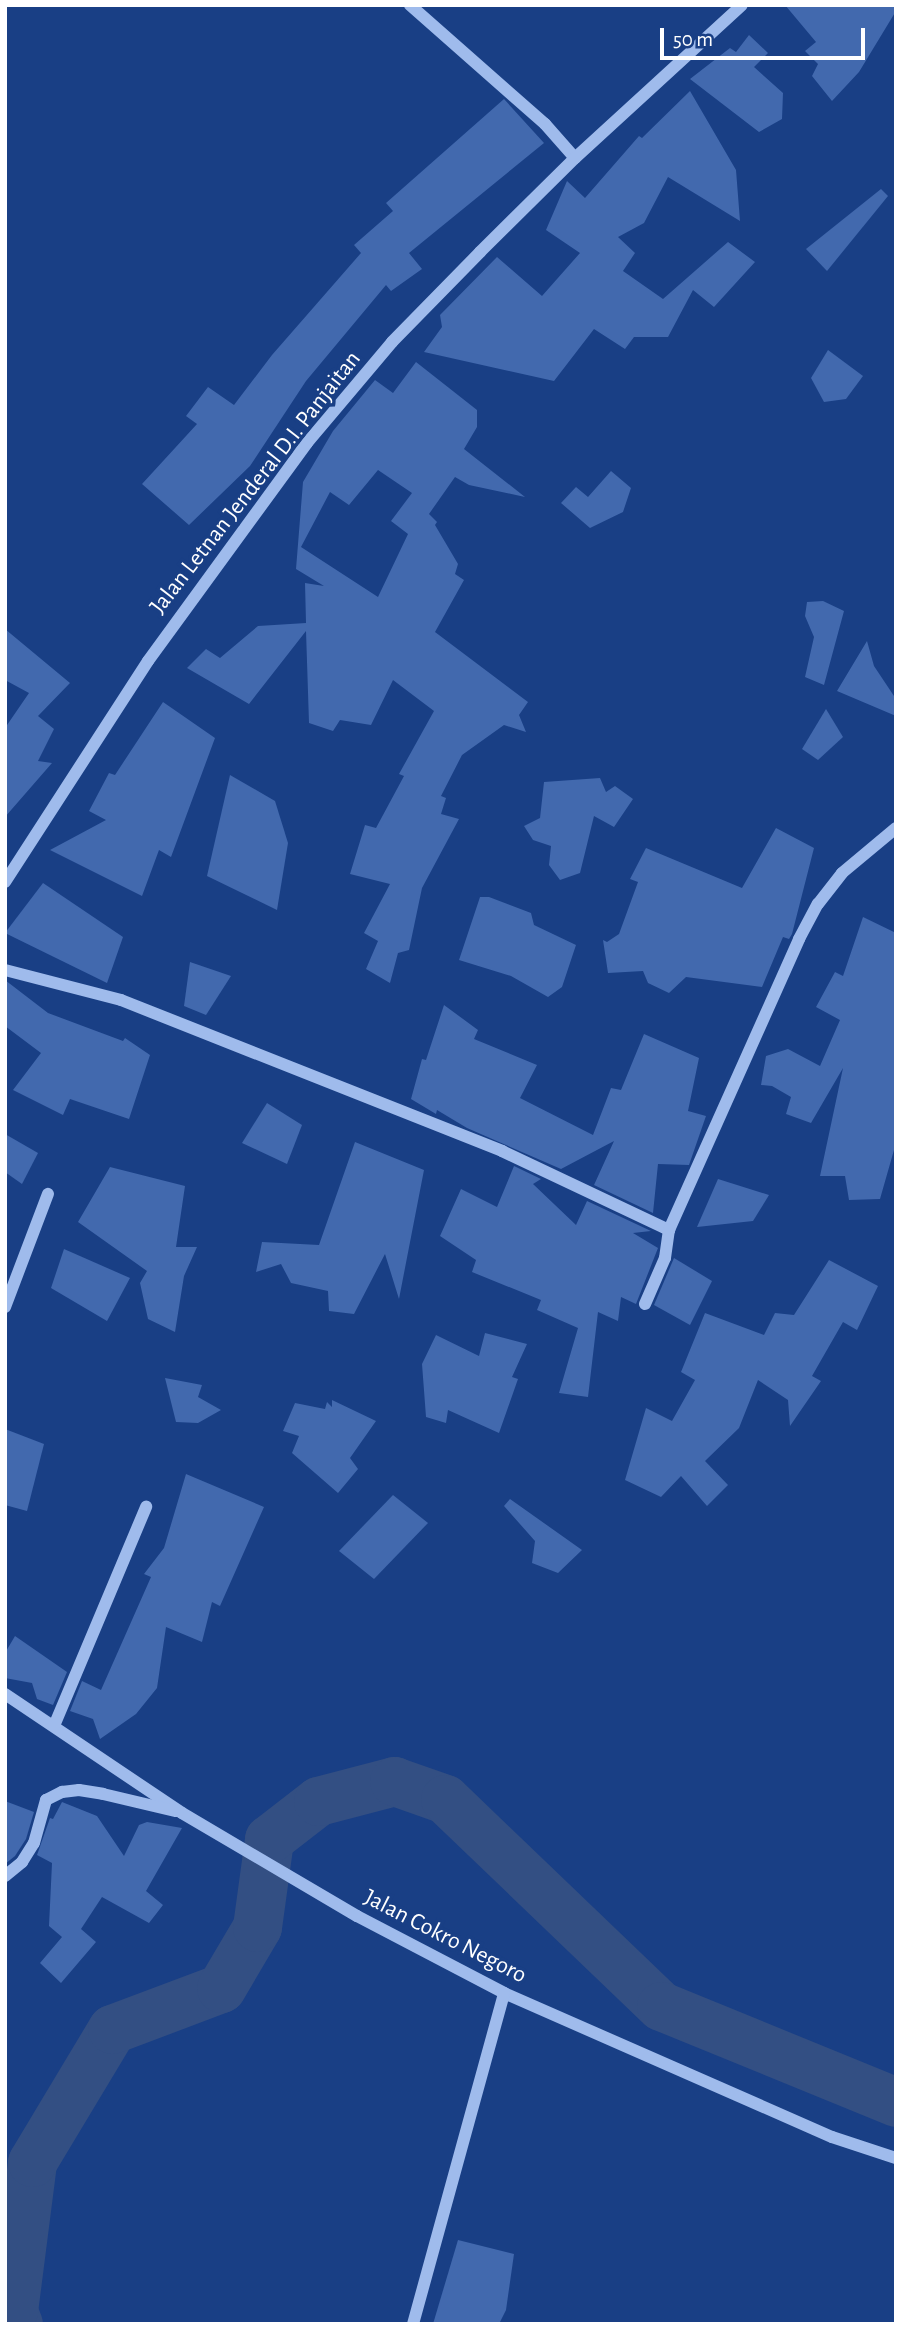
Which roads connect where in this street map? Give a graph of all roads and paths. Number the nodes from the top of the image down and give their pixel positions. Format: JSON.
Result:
{"nodes":[{"id":1,"x":410,"y":5,"type":"edge"},
{"id":2,"x":742,"y":5,"type":"edge"},
{"id":3,"x":575,"y":158,"type":"junction"},
{"id":4,"x":896,"y":828,"type":"edge"},
{"id":5,"x":5,"y":882,"type":"edge"},
{"id":6,"x":5,"y":970,"type":"edge"},
{"id":7,"x":48,"y":1194,"type":"dead end"},
{"id":8,"x":669,"y":1230,"type":"junction"},
{"id":9,"x":645,"y":1304,"type":"dead end"},
{"id":10,"x":5,"y":1307,"type":"edge"},
{"id":11,"x":146,"y":1507,"type":"dead end"},
{"id":12,"x":5,"y":1694,"type":"edge"},
{"id":13,"x":54,"y":1726,"type":"junction"},
{"id":14,"x":182,"y":1813,"type":"junction"},
{"id":15,"x":5,"y":1876,"type":"edge"},
{"id":16,"x":504,"y":1993,"type":"junction"},
{"id":17,"x":896,"y":2158,"type":"edge"},
{"id":18,"x":413,"y":2324,"type":"edge"}],
"edges":[{"from":1,"to":3,"type":"street"},
{"from":2,"to":3,"type":"street","name":"Jalan Letnan Jenderal D.I. Panjaitan"},
{"from":3,"to":5,"type":"street","name":"Jalan Letnan Jenderal D.I. Panjaitan"},
{"from":4,"to":8,"type":"street"},
{"from":6,"to":8,"type":"street"},
{"from":7,"to":10,"type":"street"},
{"from":8,"to":9,"type":"street"},
{"from":11,"to":13,"type":"street"},
{"from":12,"to":13,"type":"street","name":"Jalan Cokro Negoro"},
{"from":13,"to":14,"type":"street","name":"Jalan Cokro Negoro"},
{"from":14,"to":15,"type":"street"},
{"from":14,"to":16,"type":"street","name":"Jalan Cokro Negoro"},
{"from":16,"to":17,"type":"street","name":"Jalan Cokro Negoro"},
{"from":16,"to":18,"type":"street"}]}
